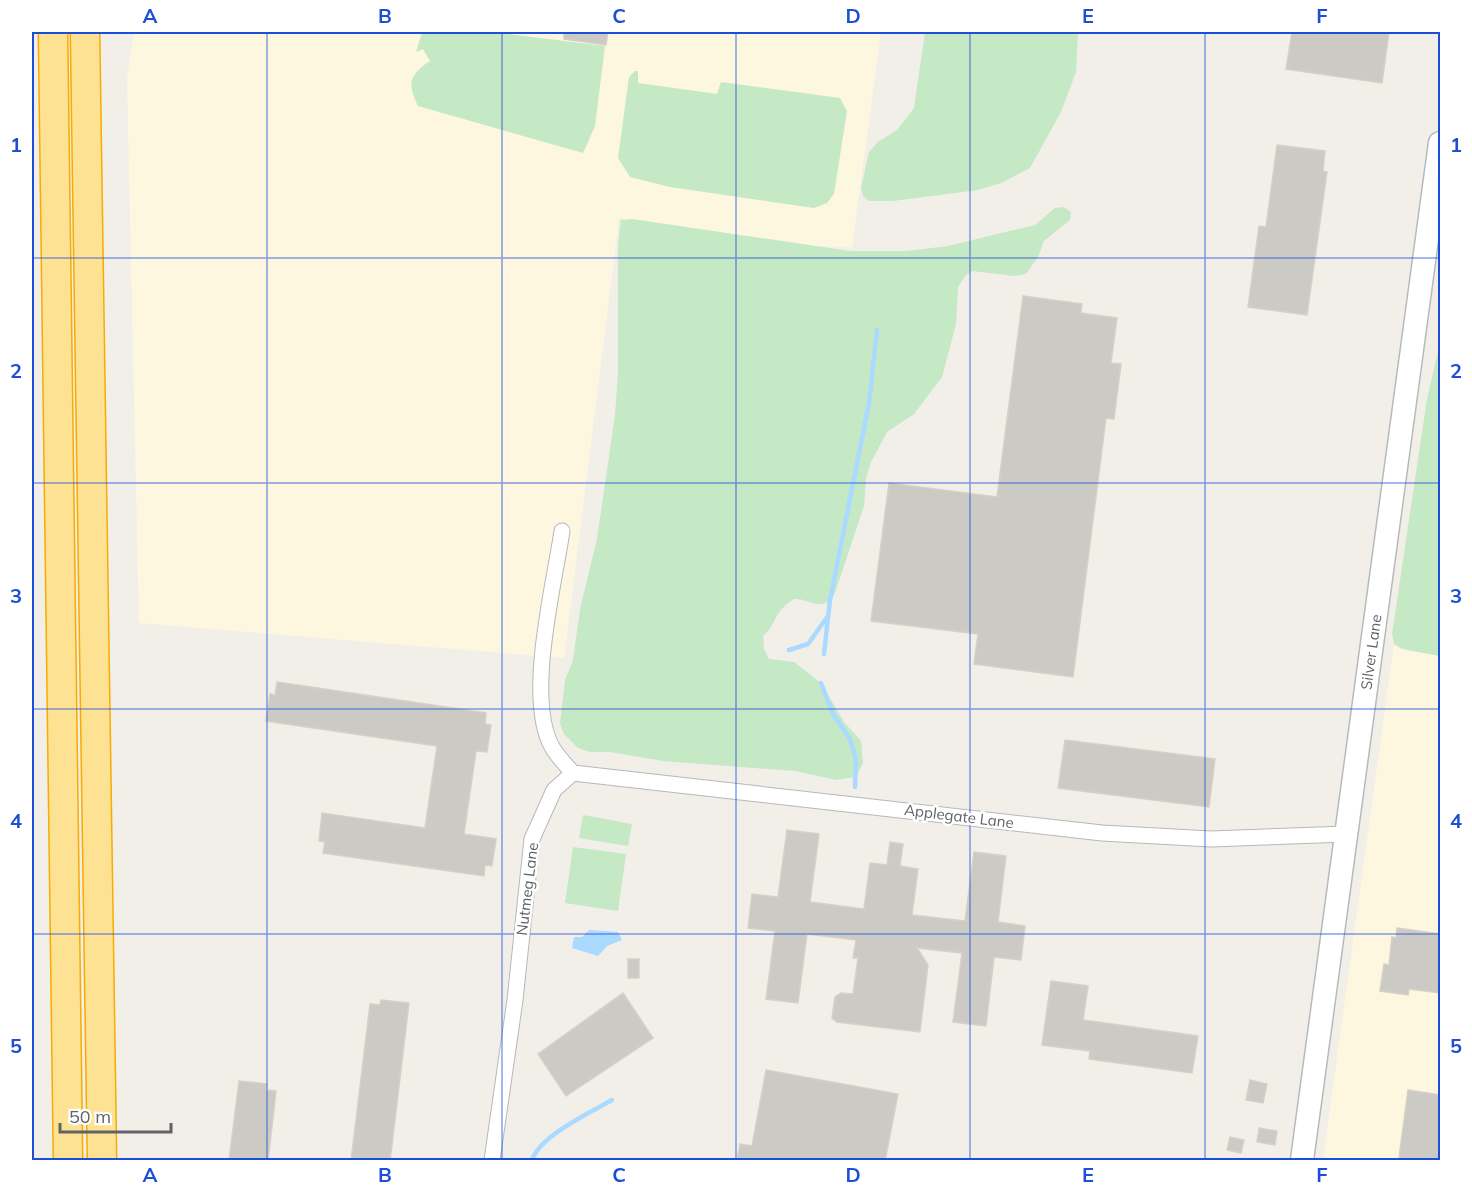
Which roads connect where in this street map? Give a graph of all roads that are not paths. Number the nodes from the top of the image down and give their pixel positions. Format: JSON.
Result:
{"nodes":[{"id":1,"x":38,"y":32,"type":"edge"},
{"id":2,"x":53,"y":32,"type":"edge"},
{"id":3,"x":85,"y":32,"type":"edge"},
{"id":4,"x":1440,"y":143,"type":"edge"},
{"id":5,"x":562,"y":531,"type":"dead end"},
{"id":6,"x":573,"y":772,"type":"junction"},
{"id":7,"x":1347,"y":834,"type":"junction"},
{"id":8,"x":52,"y":1161,"type":"edge"},
{"id":9,"x":68,"y":1161,"type":"edge"},
{"id":10,"x":102,"y":1161,"type":"edge"},
{"id":11,"x":492,"y":1161,"type":"edge"},
{"id":12,"x":1302,"y":1161,"type":"edge"}],
"edges":[{"from":1,"to":8,"type":"highway"},
{"from":2,"to":9,"type":"highway"},
{"from":3,"to":10,"type":"highway"},
{"from":4,"to":7,"type":"main road","name":"Silver Lane"},
{"from":5,"to":6,"type":"street"},
{"from":6,"to":7,"type":"street","name":"Applegate Lane"},
{"from":6,"to":11,"type":"street","name":"Nutmeg Lane"},
{"from":7,"to":12,"type":"main road","name":"Silver Lane"}]}
